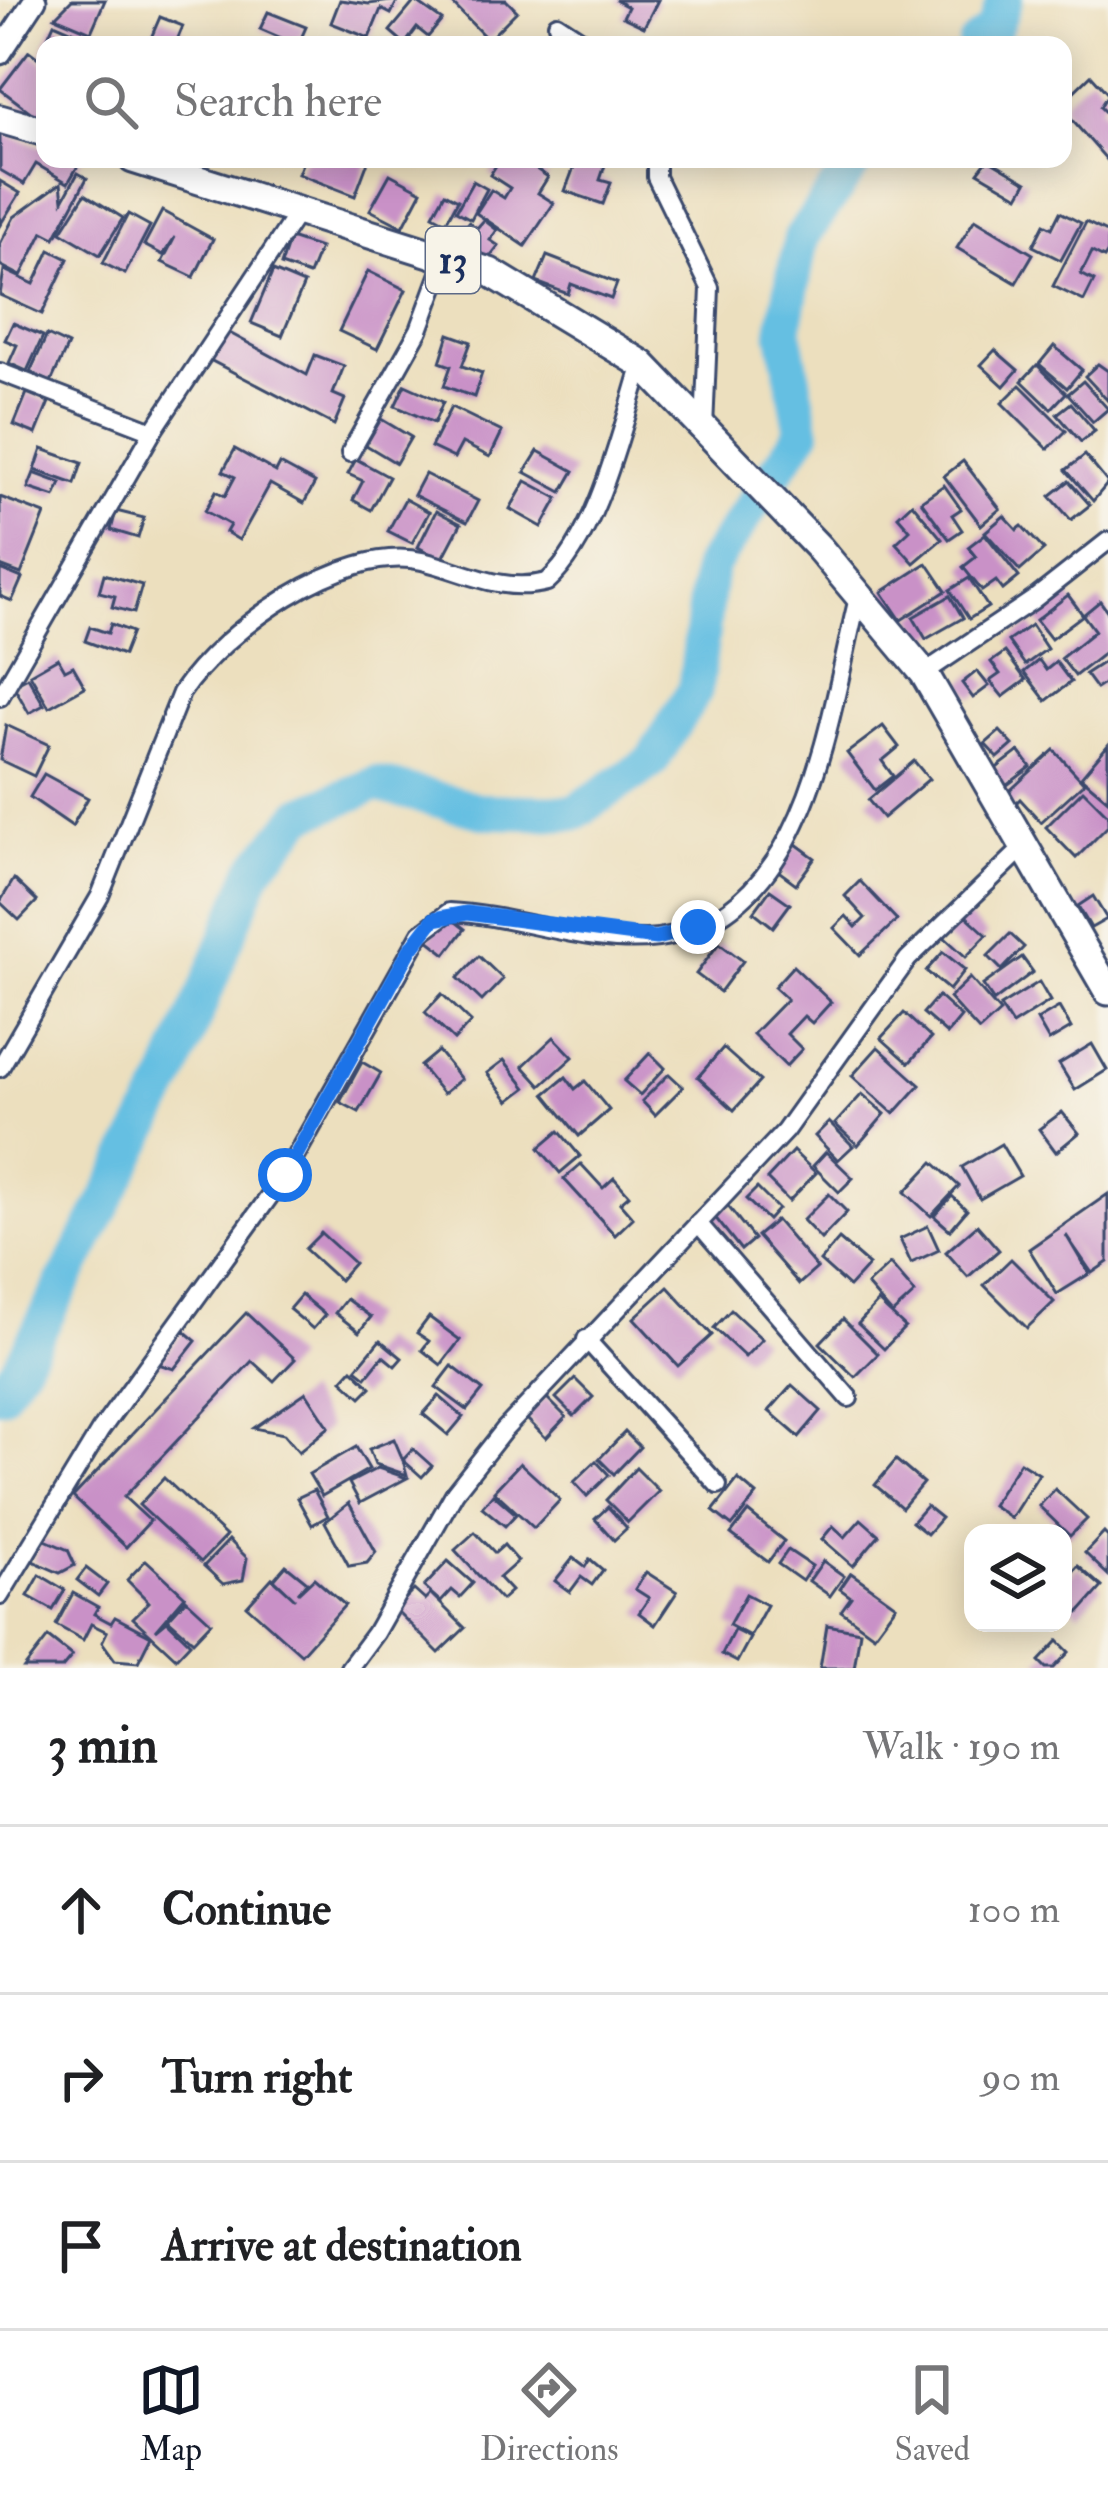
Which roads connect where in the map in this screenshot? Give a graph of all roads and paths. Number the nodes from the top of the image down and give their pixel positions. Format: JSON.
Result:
{"nodes":[{"id":1,"x":35,"y":0,"type":"edge"},
{"id":2,"x":557,"y":24,"type":"dead end"},
{"id":3,"x":575,"y":36,"type":"edge"},
{"id":4,"x":0,"y":53,"type":"edge"},
{"id":5,"x":0,"y":119,"type":"edge"},
{"id":6,"x":36,"y":129,"type":"edge"},
{"id":7,"x":164,"y":168,"type":"edge"},
{"id":8,"x":656,"y":168,"type":"edge"},
{"id":9,"x":300,"y":209,"type":"junction"},
{"id":10,"x":446,"y":257,"type":"junction"},
{"id":11,"x":642,"y":364,"type":"junction"},
{"id":12,"x":0,"y":372,"type":"edge"},
{"id":13,"x":704,"y":428,"type":"junction"},
{"id":14,"x":153,"y":431,"type":"junction"},
{"id":15,"x":350,"y":453,"type":"dead end"},
{"id":16,"x":1108,"y":541,"type":"edge"},
{"id":17,"x":859,"y":598,"type":"junction"},
{"id":18,"x":924,"y":673,"type":"junction"},
{"id":19,"x":0,"y":698,"type":"edge"},
{"id":20,"x":1023,"y":848,"type":"junction"},
{"id":21,"x":1108,"y":991,"type":"edge"},
{"id":22,"x":0,"y":1068,"type":"edge"},
{"id":23,"x":698,"y":1223,"type":"junction"},
{"id":24,"x":586,"y":1339,"type":"junction"},
{"id":25,"x":849,"y":1398,"type":"dead end"},
{"id":26,"x":718,"y":1485,"type":"dead end"},
{"id":27,"x":0,"y":1596,"type":"edge"},
{"id":28,"x":349,"y":1668,"type":"edge"}],
"edges":[{"from":1,"to":4,"type":"street"},
{"from":2,"to":3,"type":"street"},
{"from":5,"to":6,"type":"highway"},
{"from":7,"to":9,"type":"highway","number":"13"},
{"from":8,"to":13,"type":"street"},
{"from":9,"to":10,"type":"highway","number":"13"},
{"from":9,"to":14,"type":"street"},
{"from":10,"to":11,"type":"highway","number":"13"},
{"from":10,"to":15,"type":"street"},
{"from":11,"to":13,"type":"highway","number":"13"},
{"from":11,"to":22,"type":"street"},
{"from":12,"to":14,"type":"street"},
{"from":13,"to":17,"type":"highway","number":"13"},
{"from":14,"to":19,"type":"street"},
{"from":16,"to":18,"type":"street"},
{"from":17,"to":18,"type":"highway","number":"13"},
{"from":17,"to":27,"type":"street"},
{"from":18,"to":20,"type":"highway","number":"13"},
{"from":20,"to":21,"type":"highway","number":"13"},
{"from":20,"to":23,"type":"street"},
{"from":23,"to":24,"type":"street"},
{"from":23,"to":25,"type":"street"},
{"from":24,"to":26,"type":"street"},
{"from":24,"to":28,"type":"street"}]}
